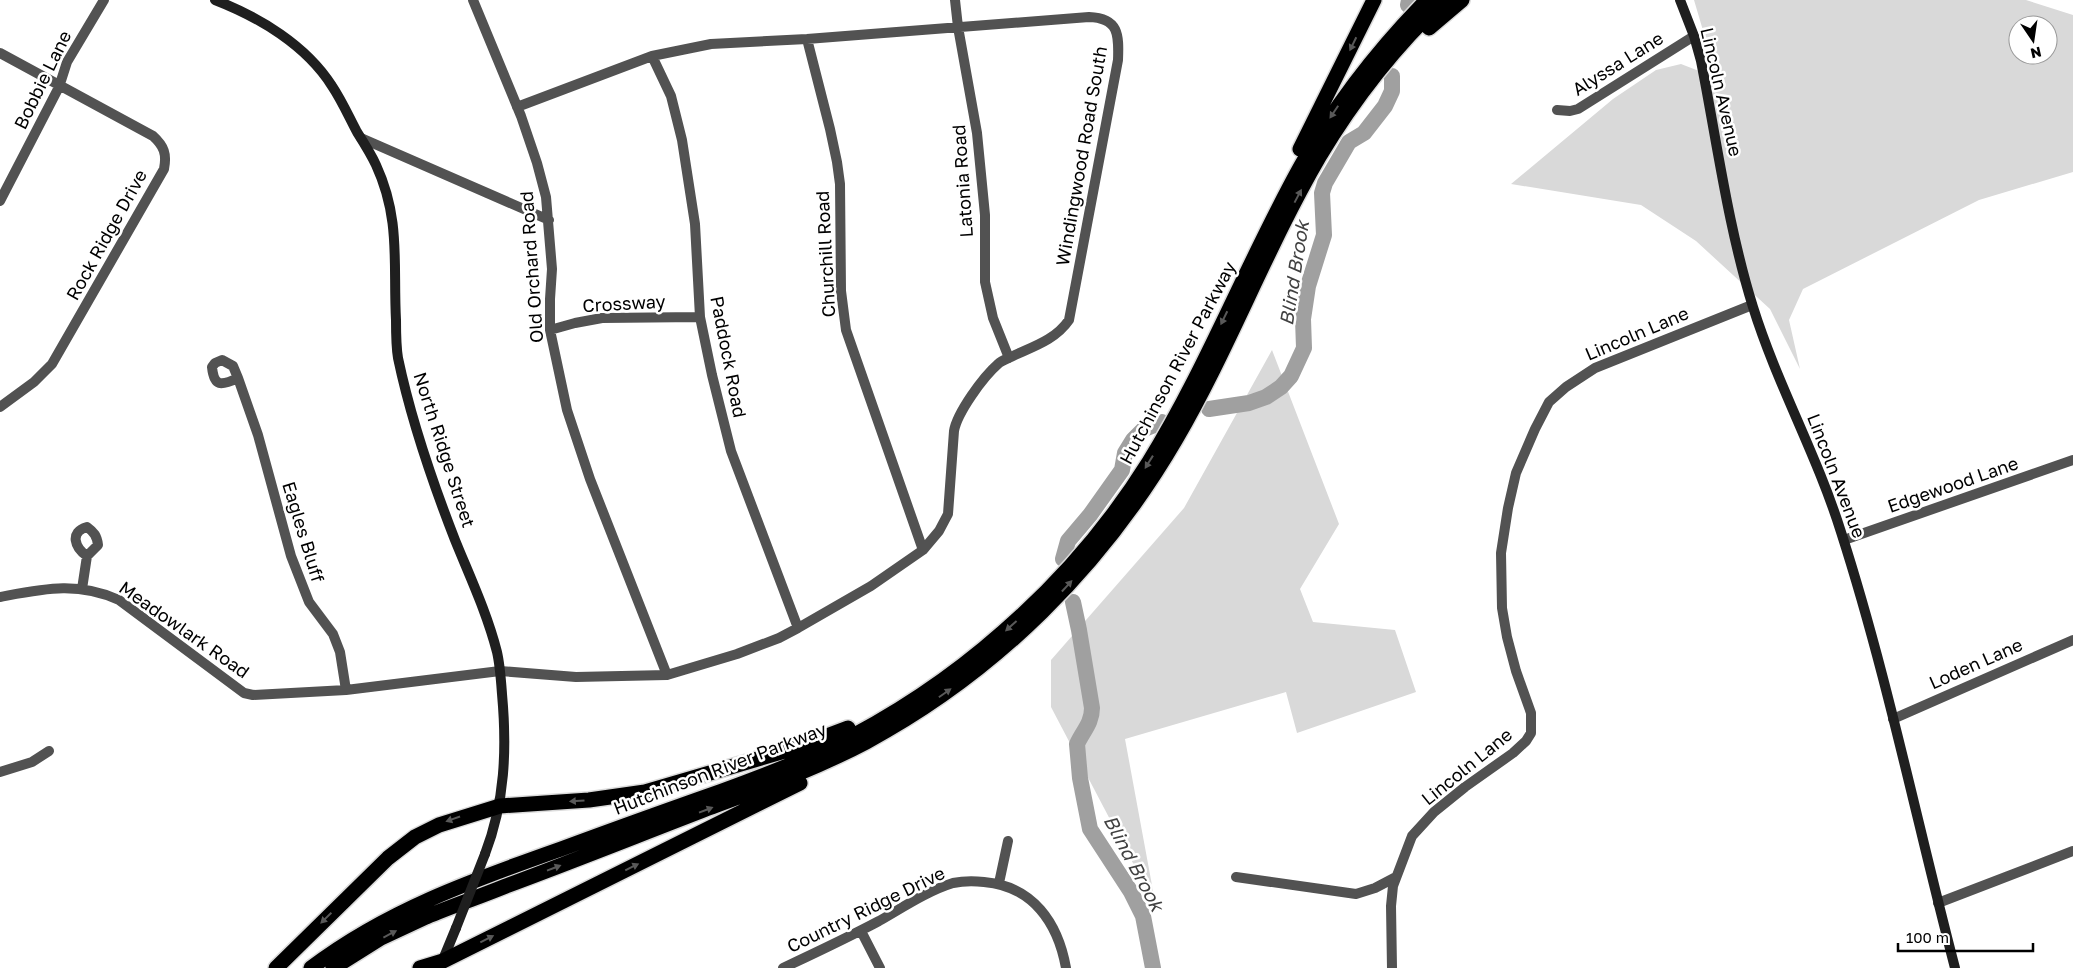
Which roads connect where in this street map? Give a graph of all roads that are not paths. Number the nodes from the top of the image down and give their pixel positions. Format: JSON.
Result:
{"nodes":[{"id":1,"x":104,"y":0,"type":"edge"},
{"id":2,"x":215,"y":0,"type":"edge"},
{"id":3,"x":473,"y":0,"type":"edge"},
{"id":4,"x":955,"y":0,"type":"edge"},
{"id":5,"x":1374,"y":0,"type":"edge"},
{"id":6,"x":1427,"y":0,"type":"edge"},
{"id":7,"x":1444,"y":0,"type":"edge"},
{"id":8,"x":1462,"y":0,"type":"edge"},
{"id":9,"x":1680,"y":0,"type":"edge"},
{"id":10,"x":958,"y":27,"type":"junction"},
{"id":11,"x":1694,"y":36,"type":"junction"},
{"id":12,"x":807,"y":38,"type":"junction"},
{"id":13,"x":0,"y":53,"type":"edge"},
{"id":14,"x":652,"y":56,"type":"junction"},
{"id":15,"x":59,"y":86,"type":"junction"},
{"id":16,"x":517,"y":108,"type":"junction"},
{"id":17,"x":1558,"y":110,"type":"dead end"},
{"id":18,"x":1345,"y":116,"type":"junction"},
{"id":19,"x":361,"y":138,"type":"junction"},
{"id":20,"x":0,"y":201,"type":"edge"},
{"id":21,"x":548,"y":220,"type":"junction"},
{"id":22,"x":1246,"y":275,"type":"junction"},
{"id":23,"x":1752,"y":305,"type":"junction"},
{"id":24,"x":700,"y":317,"type":"junction"},
{"id":25,"x":550,"y":330,"type":"junction"},
{"id":26,"x":1009,"y":358,"type":"junction"},
{"id":27,"x":238,"y":378,"type":"dead end"},
{"id":28,"x":0,"y":407,"type":"edge"},
{"id":29,"x":2073,"y":460,"type":"edge"},
{"id":30,"x":1844,"y":540,"type":"junction"},
{"id":31,"x":923,"y":550,"type":"junction"},
{"id":32,"x":87,"y":556,"type":"dead end"},
{"id":33,"x":82,"y":589,"type":"junction"},
{"id":34,"x":0,"y":597,"type":"edge"},
{"id":35,"x":798,"y":628,"type":"junction"},
{"id":36,"x":2073,"y":640,"type":"edge"},
{"id":37,"x":966,"y":664,"type":"junction"},
{"id":38,"x":500,"y":672,"type":"junction"},
{"id":39,"x":667,"y":675,"type":"junction"},
{"id":40,"x":346,"y":690,"type":"junction"},
{"id":41,"x":922,"y":709,"type":"junction"},
{"id":42,"x":1893,"y":718,"type":"junction"},
{"id":43,"x":49,"y":751,"type":"dead end"},
{"id":44,"x":0,"y":772,"type":"edge"},
{"id":45,"x":500,"y":806,"type":"junction"},
{"id":46,"x":1008,"y":841,"type":"dead end"},
{"id":47,"x":2073,"y":851,"type":"edge"},
{"id":48,"x":1236,"y":877,"type":"dead end"},
{"id":49,"x":1396,"y":877,"type":"junction"},
{"id":50,"x":999,"y":883,"type":"junction"},
{"id":51,"x":1938,"y":903,"type":"junction"},
{"id":52,"x":861,"y":931,"type":"junction"},
{"id":53,"x":442,"y":964,"type":"edge"},
{"id":54,"x":276,"y":968,"type":"edge"},
{"id":55,"x":311,"y":968,"type":"edge"},
{"id":56,"x":333,"y":968,"type":"edge"},
{"id":57,"x":420,"y":968,"type":"edge"},
{"id":58,"x":783,"y":968,"type":"edge"},
{"id":59,"x":880,"y":968,"type":"edge"},
{"id":60,"x":1066,"y":968,"type":"edge"},
{"id":61,"x":1392,"y":968,"type":"edge"},
{"id":62,"x":1955,"y":968,"type":"edge"}],
"edges":[{"from":1,"to":15,"type":"street","name":"Bobbie Lane"},
{"from":2,"to":19,"type":"street","name":"North Ridge Street"},
{"from":3,"to":16,"type":"street","name":"Old Orchard Road"},
{"from":4,"to":10,"type":"street","name":"Latonia Road"},
{"from":5,"to":22,"type":"highway","one_way":true},
{"from":6,"to":22,"type":"highway","name":"Hutchinson River Parkway","one_way":true},
{"from":7,"to":18,"type":"highway","name":"Hutchinson River Parkway"},
{"from":8,"to":18,"type":"highway"},
{"from":9,"to":11,"type":"street","name":"Lincoln Avenue"},
{"from":10,"to":12,"type":"street","name":"Windingwood Road South"},
{"from":10,"to":26,"type":"street","name":"Latonia Road"},
{"from":10,"to":26,"type":"street","name":"Windingwood Road South"},
{"from":11,"to":17,"type":"street","name":"Alyssa Lane"},
{"from":11,"to":23,"type":"street","name":"Lincoln Avenue"},
{"from":12,"to":14,"type":"street","name":"Windingwood Road South"},
{"from":12,"to":31,"type":"street","name":"Churchill Road"},
{"from":13,"to":15,"type":"street","name":"Rock Ridge Drive"},
{"from":14,"to":16,"type":"street","name":"Windingwood Road South"},
{"from":14,"to":24,"type":"street","name":"Paddock Road"},
{"from":15,"to":20,"type":"street","name":"Bobbie Lane"},
{"from":15,"to":28,"type":"street","name":"Rock Ridge Drive"},
{"from":16,"to":21,"type":"street","name":"Old Orchard Road"},
{"from":41,"to":18,"type":"highway","name":"Hutchinson River Parkway","one_way":true},
{"from":19,"to":21,"type":"street"},
{"from":19,"to":38,"type":"street","name":"North Ridge Street"},
{"from":21,"to":25,"type":"street","name":"Old Orchard Road"},
{"from":22,"to":37,"type":"highway","name":"Hutchinson River Parkway","one_way":true},
{"from":23,"to":30,"type":"street","name":"Lincoln Avenue"},
{"from":23,"to":49,"type":"street","name":"Lincoln Lane"},
{"from":24,"to":25,"type":"street","name":"Crossway"},
{"from":24,"to":35,"type":"street","name":"Paddock Road"},
{"from":25,"to":39,"type":"street","name":"Old Orchard Road"},
{"from":26,"to":31,"type":"street","name":"Meadowlark Road"},
{"from":27,"to":40,"type":"street","name":"Eagles Bluff"},
{"from":29,"to":30,"type":"street","name":"Edgewood Lane"},
{"from":30,"to":42,"type":"street","name":"Lincoln Avenue"},
{"from":31,"to":35,"type":"street","name":"Meadowlark Road"},
{"from":32,"to":33,"type":"street"},
{"from":33,"to":34,"type":"street","name":"Meadowlark Road"},
{"from":33,"to":40,"type":"street","name":"Meadowlark Road"},
{"from":35,"to":39,"type":"street","name":"Meadowlark Road"},
{"from":36,"to":42,"type":"street","name":"Loden Lane"},
{"from":37,"to":45,"type":"highway","one_way":true},
{"from":37,"to":55,"type":"highway","name":"Hutchinson River Parkway"},
{"from":38,"to":39,"type":"street","name":"Meadowlark Road"},
{"from":38,"to":40,"type":"street","name":"Meadowlark Road"},
{"from":38,"to":45,"type":"street","name":"North Ridge Street"},
{"from":53,"to":41,"type":"highway","one_way":true},
{"from":56,"to":41,"type":"highway","name":"Hutchinson River Parkway","one_way":true},
{"from":42,"to":51,"type":"street","name":"Lincoln Avenue"},
{"from":43,"to":44,"type":"street"},
{"from":45,"to":53,"type":"street","name":"North Ridge Street","bridge":true},
{"from":45,"to":54,"type":"highway","one_way":true},
{"from":46,"to":50,"type":"street"},
{"from":47,"to":51,"type":"street"},
{"from":48,"to":49,"type":"street"},
{"from":49,"to":61,"type":"street","name":"Lincoln Lane"},
{"from":50,"to":52,"type":"street","name":"Country Ridge Drive"},
{"from":50,"to":60,"type":"street","name":"Country Ridge Drive"},
{"from":51,"to":62,"type":"street","name":"Lincoln Avenue"},
{"from":52,"to":58,"type":"street","name":"Country Ridge Drive"},
{"from":52,"to":59,"type":"street"},
{"from":53,"to":57,"type":"highway"}]}
